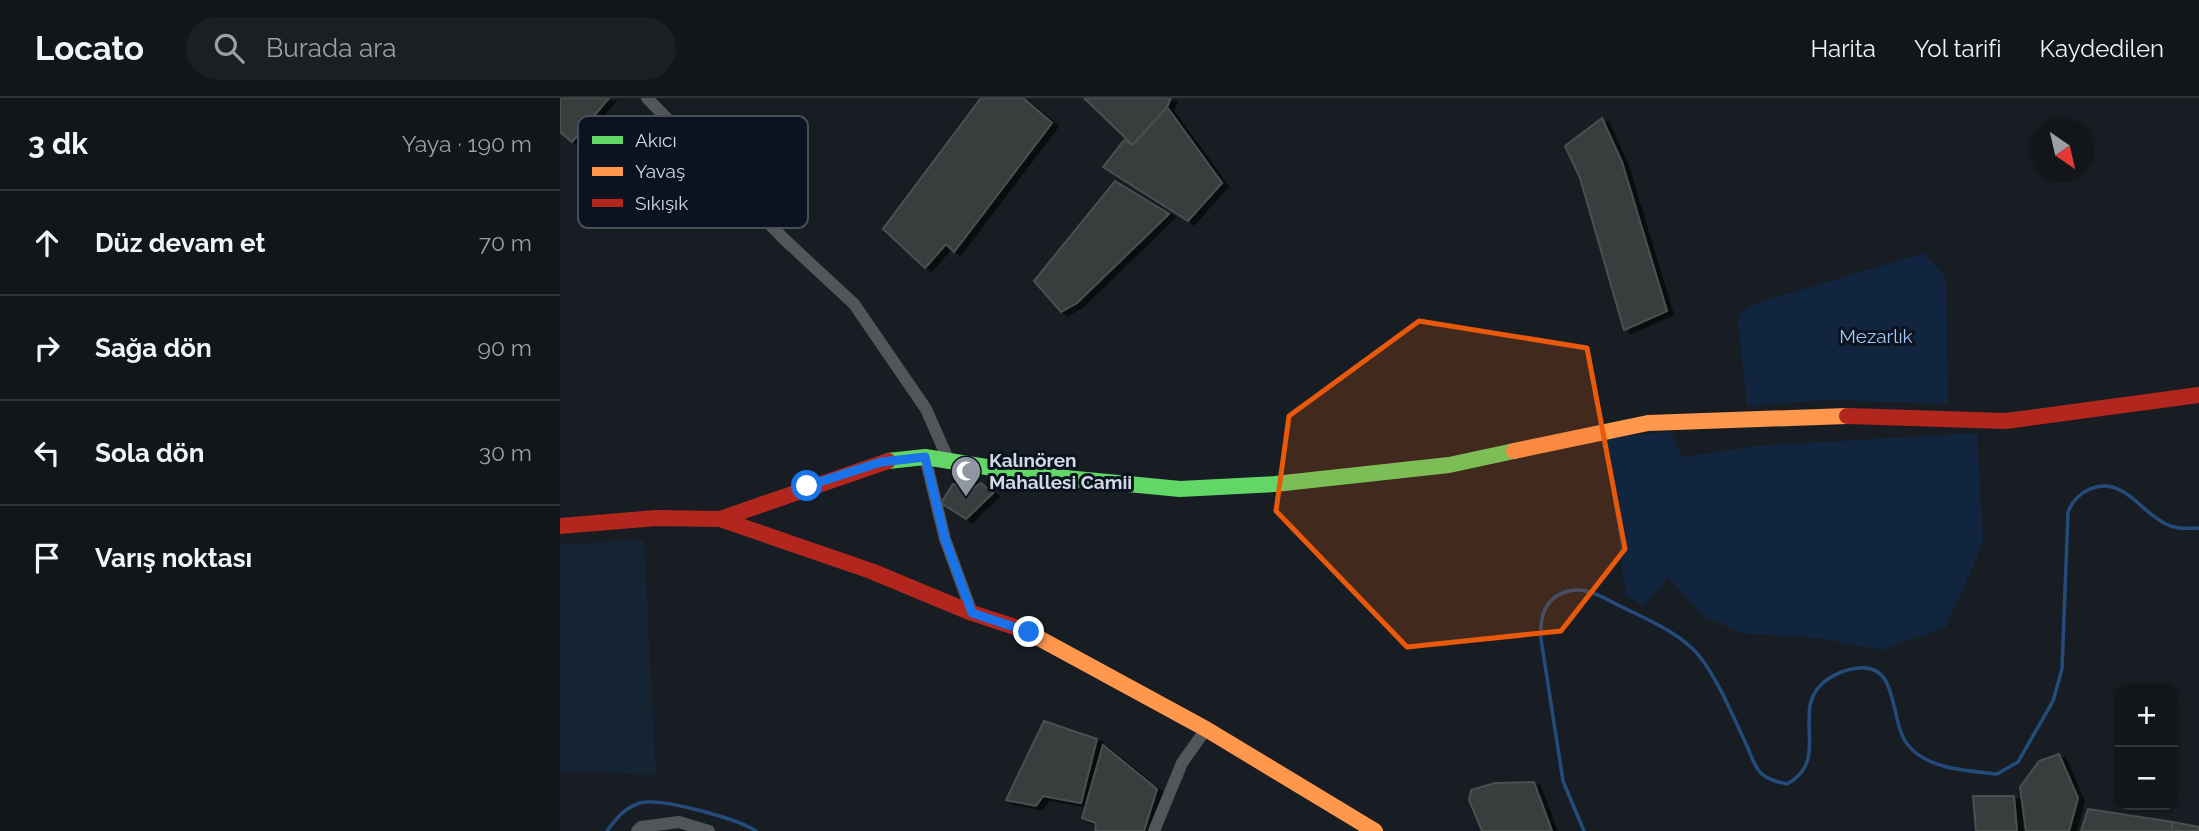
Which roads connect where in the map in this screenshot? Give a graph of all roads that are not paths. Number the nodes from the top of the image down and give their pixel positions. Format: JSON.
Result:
{"nodes":[{"id":1,"x":647,"y":98,"type":"edge"},
{"id":2,"x":664,"y":116,"type":"edge"},
{"id":3,"x":773,"y":228,"type":"edge"},
{"id":4,"x":2199,"y":395,"type":"edge"},
{"id":5,"x":925,"y":457,"type":"junction"},
{"id":6,"x":948,"y":459,"type":"junction"},
{"id":7,"x":720,"y":519,"type":"junction"},
{"id":8,"x":560,"y":526,"type":"edge"},
{"id":9,"x":972,"y":613,"type":"junction"},
{"id":10,"x":1206,"y":729,"type":"junction"},
{"id":11,"x":637,"y":831,"type":"edge"},
{"id":12,"x":709,"y":831,"type":"edge"},
{"id":13,"x":1154,"y":831,"type":"edge"},
{"id":14,"x":1375,"y":831,"type":"edge"}],
"edges":[{"from":1,"to":2,"type":"street"},
{"from":3,"to":6,"type":"street"},
{"from":4,"to":6,"type":"street"},
{"from":5,"to":6,"type":"street"},
{"from":5,"to":7,"type":"street"},
{"from":5,"to":9,"type":"street"},
{"from":7,"to":8,"type":"street"},
{"from":7,"to":9,"type":"street"},
{"from":9,"to":10,"type":"street"},
{"from":10,"to":13,"type":"street"},
{"from":10,"to":14,"type":"street"},
{"from":11,"to":12,"type":"street"}]}
